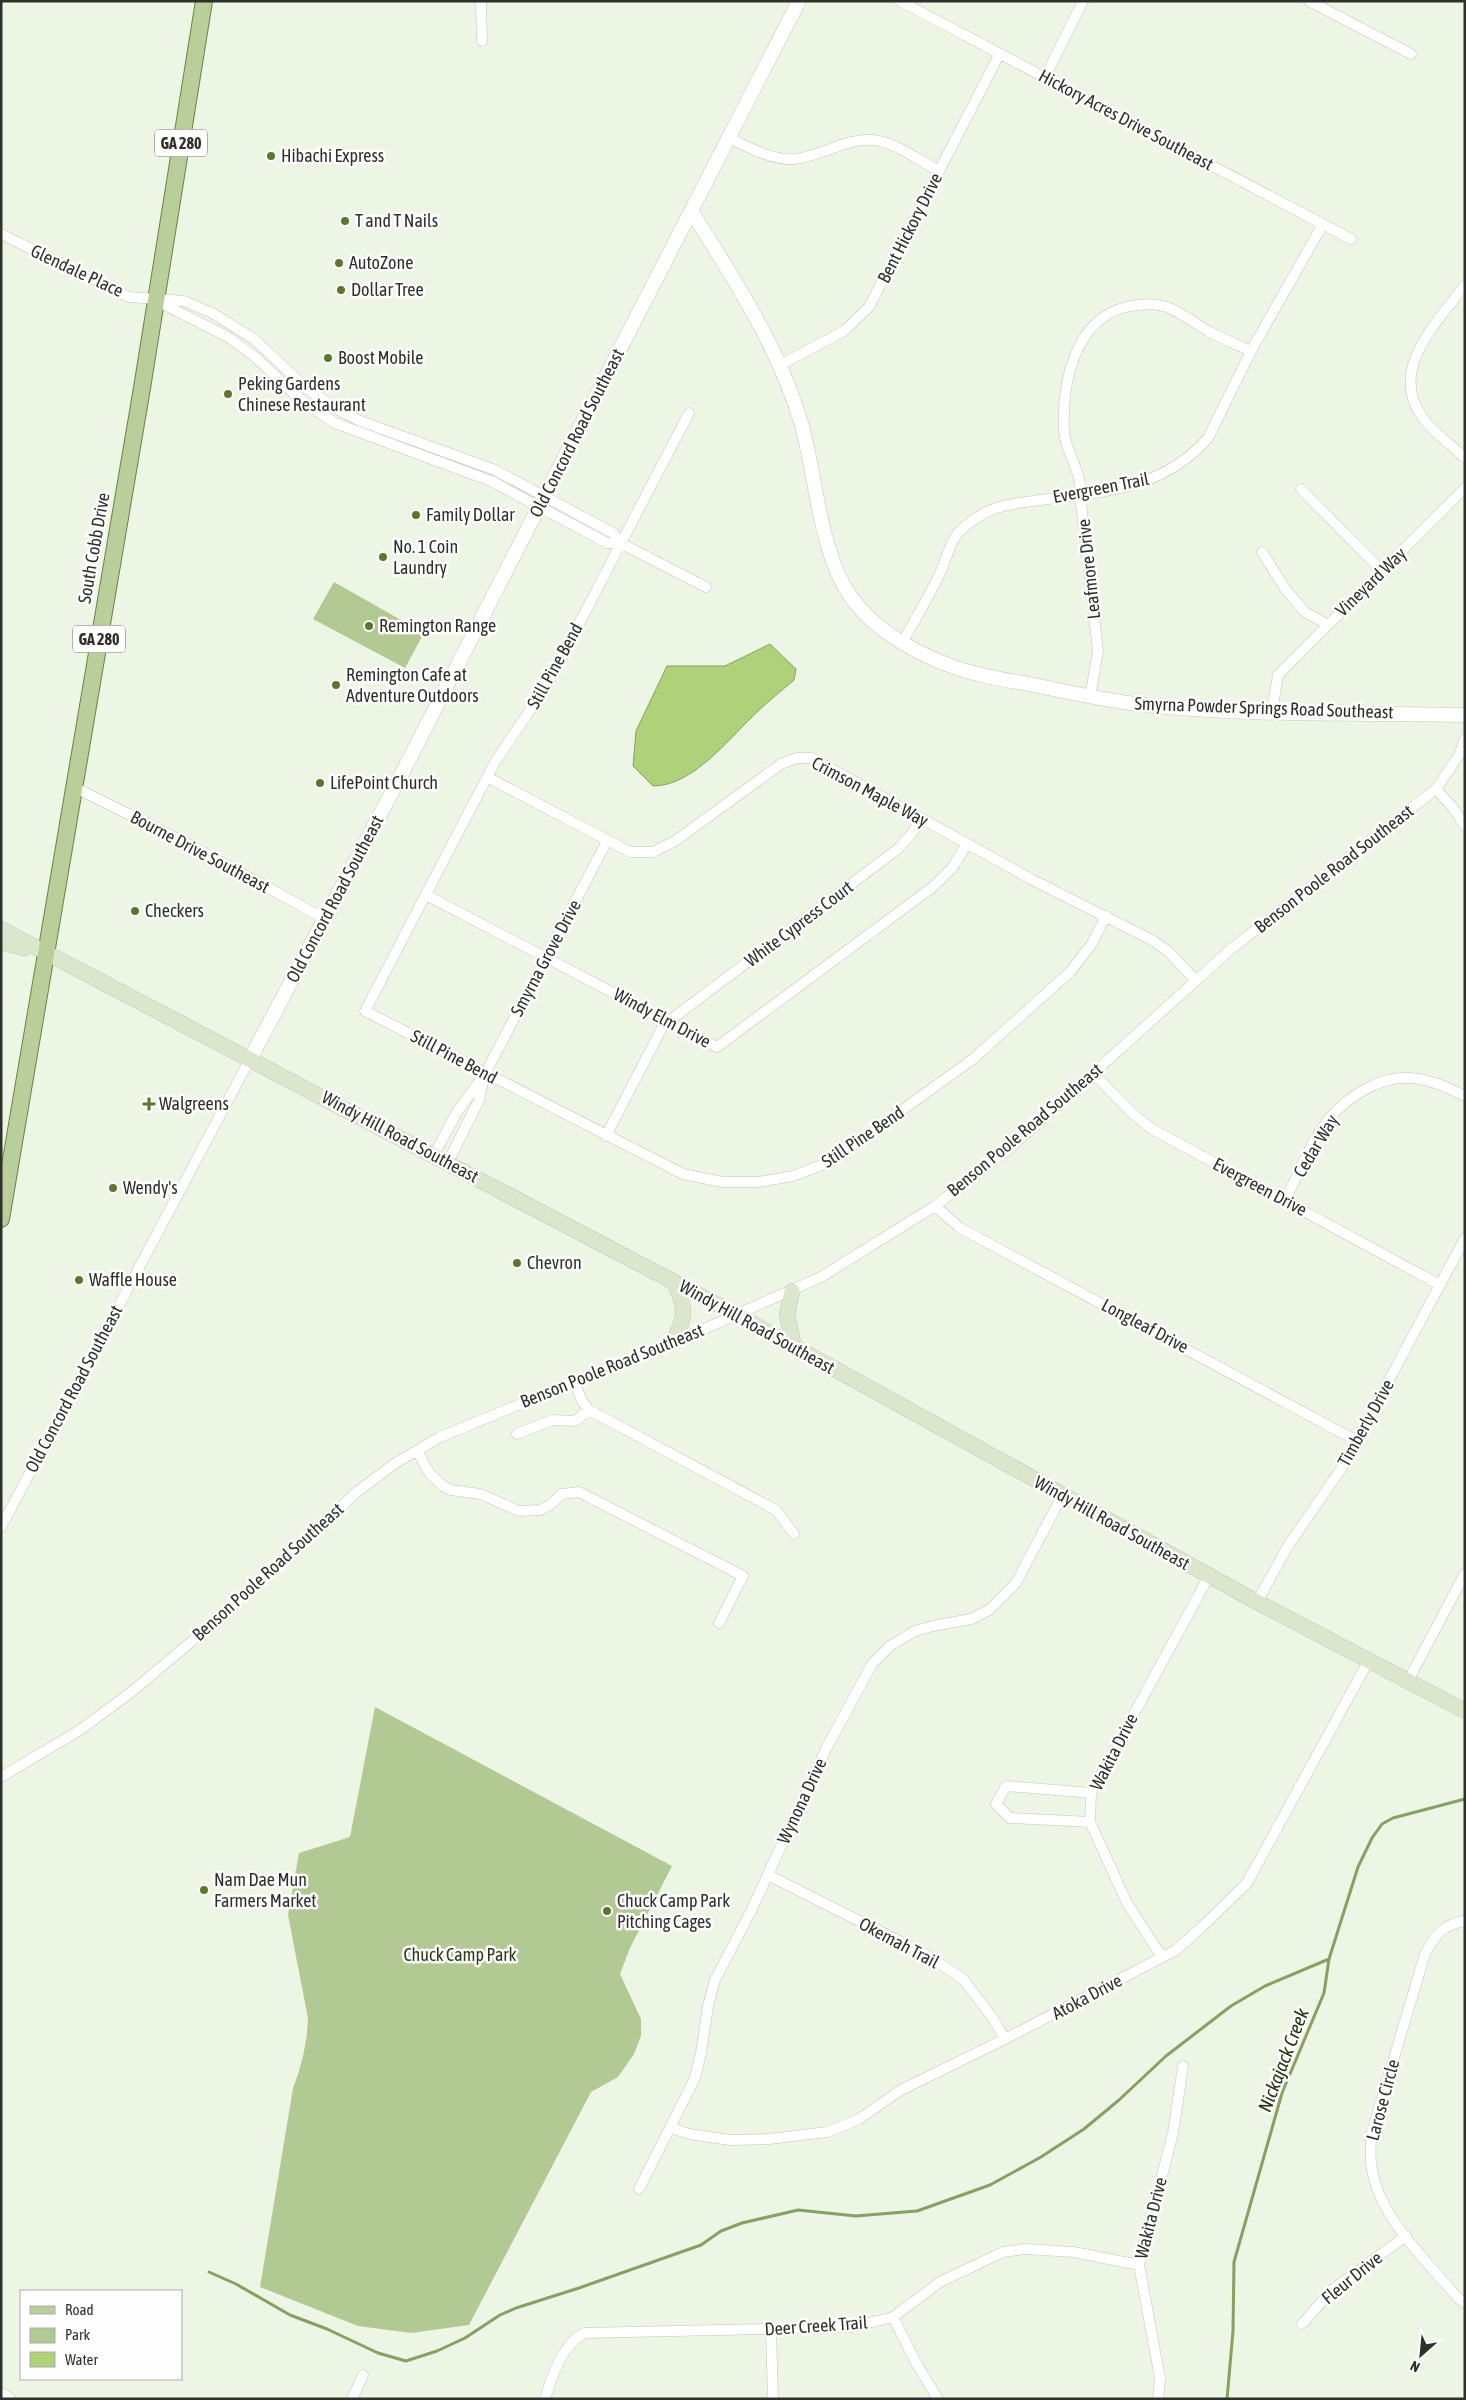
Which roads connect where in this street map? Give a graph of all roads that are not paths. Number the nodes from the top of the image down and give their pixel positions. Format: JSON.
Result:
{"nodes":[{"id":1,"x":204,"y":1,"type":"edge"},
{"id":2,"x":481,"y":1,"type":"edge"},
{"id":3,"x":799,"y":1,"type":"edge"},
{"id":4,"x":1083,"y":1,"type":"edge"},
{"id":5,"x":1309,"y":1,"type":"edge"},
{"id":6,"x":907,"y":3,"type":"edge"},
{"id":7,"x":482,"y":40,"type":"dead end"},
{"id":8,"x":1411,"y":54,"type":"dead end"},
{"id":9,"x":999,"y":55,"type":"junction"},
{"id":10,"x":1045,"y":77,"type":"junction"},
{"id":11,"x":729,"y":138,"type":"junction"},
{"id":12,"x":940,"y":171,"type":"junction"},
{"id":13,"x":692,"y":212,"type":"junction"},
{"id":14,"x":1323,"y":224,"type":"junction"},
{"id":15,"x":1,"y":234,"type":"edge"},
{"id":16,"x":1352,"y":239,"type":"dead end"},
{"id":17,"x":1465,"y":284,"type":"edge"},
{"id":18,"x":156,"y":300,"type":"junction"},
{"id":19,"x":1251,"y":351,"type":"junction"},
{"id":20,"x":780,"y":365,"type":"junction"},
{"id":21,"x":689,"y":413,"type":"dead end"},
{"id":22,"x":1465,"y":458,"type":"edge"},
{"id":23,"x":1465,"y":488,"type":"edge"},
{"id":24,"x":1301,"y":489,"type":"dead end"},
{"id":25,"x":1080,"y":495,"type":"junction"},
{"id":26,"x":542,"y":501,"type":"junction"},
{"id":27,"x":586,"y":519,"type":"junction"},
{"id":28,"x":581,"y":530,"type":"junction"},
{"id":29,"x":620,"y":543,"type":"junction"},
{"id":30,"x":1262,"y":552,"type":"dead end"},
{"id":31,"x":1383,"y":572,"type":"junction"},
{"id":32,"x":706,"y":588,"type":"dead end"},
{"id":33,"x":1328,"y":624,"type":"junction"},
{"id":34,"x":903,"y":641,"type":"junction"},
{"id":35,"x":1090,"y":697,"type":"junction"},
{"id":36,"x":1272,"y":712,"type":"junction"},
{"id":37,"x":1465,"y":715,"type":"edge"},
{"id":38,"x":1465,"y":739,"type":"edge"},
{"id":39,"x":487,"y":778,"type":"junction"},
{"id":40,"x":74,"y":787,"type":"junction"},
{"id":41,"x":1436,"y":790,"type":"junction"},
{"id":42,"x":921,"y":818,"type":"junction"},
{"id":43,"x":1465,"y":826,"type":"edge"},
{"id":44,"x":607,"y":841,"type":"junction"},
{"id":45,"x":967,"y":844,"type":"junction"},
{"id":46,"x":426,"y":895,"type":"junction"},
{"id":47,"x":1106,"y":916,"type":"junction"},
{"id":48,"x":326,"y":919,"type":"junction"},
{"id":49,"x":1,"y":929,"type":"edge"},
{"id":50,"x":1,"y":942,"type":"edge"},
{"id":51,"x":45,"y":952,"type":"junction"},
{"id":52,"x":546,"y":957,"type":"junction"},
{"id":53,"x":1196,"y":980,"type":"junction"},
{"id":54,"x":668,"y":1020,"type":"junction"},
{"id":55,"x":250,"y":1059,"type":"junction"},
{"id":56,"x":1094,"y":1073,"type":"junction"},
{"id":57,"x":485,"y":1074,"type":"junction"},
{"id":58,"x":1465,"y":1096,"type":"edge"},
{"id":59,"x":606,"y":1136,"type":"junction"},
{"id":60,"x":434,"y":1155,"type":"junction"},
{"id":61,"x":448,"y":1162,"type":"junction"},
{"id":62,"x":1286,"y":1200,"type":"junction"},
{"id":63,"x":935,"y":1206,"type":"junction"},
{"id":64,"x":1,"y":1219,"type":"edge"},
{"id":65,"x":1465,"y":1238,"type":"edge"},
{"id":66,"x":674,"y":1282,"type":"junction"},
{"id":67,"x":1440,"y":1285,"type":"junction"},
{"id":68,"x":792,"y":1291,"type":"junction"},
{"id":69,"x":737,"y":1315,"type":"junction"},
{"id":70,"x":673,"y":1341,"type":"junction"},
{"id":71,"x":794,"y":1347,"type":"junction"},
{"id":72,"x":574,"y":1381,"type":"junction"},
{"id":73,"x":589,"y":1410,"type":"junction"},
{"id":74,"x":517,"y":1434,"type":"dead end"},
{"id":75,"x":1357,"y":1441,"type":"junction"},
{"id":76,"x":417,"y":1451,"type":"junction"},
{"id":77,"x":1062,"y":1496,"type":"junction"},
{"id":78,"x":1,"y":1527,"type":"edge"},
{"id":79,"x":794,"y":1534,"type":"dead end"},
{"id":80,"x":1465,"y":1573,"type":"edge"},
{"id":81,"x":1209,"y":1576,"type":"junction"},
{"id":82,"x":1257,"y":1602,"type":"junction"},
{"id":83,"x":719,"y":1623,"type":"dead end"},
{"id":84,"x":1369,"y":1660,"type":"junction"},
{"id":85,"x":1408,"y":1681,"type":"junction"},
{"id":86,"x":1465,"y":1712,"type":"edge"},
{"id":87,"x":1,"y":1777,"type":"edge"},
{"id":88,"x":1092,"y":1793,"type":"junction"},
{"id":89,"x":1090,"y":1822,"type":"junction"},
{"id":90,"x":768,"y":1875,"type":"junction"},
{"id":91,"x":1465,"y":1921,"type":"edge"},
{"id":92,"x":1162,"y":1957,"type":"junction"},
{"id":93,"x":1005,"y":2039,"type":"junction"},
{"id":94,"x":1183,"y":2066,"type":"dead end"},
{"id":95,"x":671,"y":2128,"type":"junction"},
{"id":96,"x":639,"y":2189,"type":"dead end"},
{"id":97,"x":1406,"y":2236,"type":"junction"},
{"id":98,"x":1139,"y":2265,"type":"junction"},
{"id":99,"x":1465,"y":2303,"type":"edge"},
{"id":100,"x":893,"y":2317,"type":"junction"},
{"id":101,"x":1302,"y":2324,"type":"dead end"},
{"id":102,"x":772,"y":2330,"type":"junction"},
{"id":103,"x":363,"y":2375,"type":"dead end"},
{"id":104,"x":1,"y":2395,"type":"edge"},
{"id":105,"x":8,"y":2399,"type":"edge"},
{"id":106,"x":352,"y":2399,"type":"edge"},
{"id":107,"x":545,"y":2399,"type":"edge"},
{"id":108,"x":773,"y":2399,"type":"edge"},
{"id":109,"x":938,"y":2399,"type":"edge"},
{"id":110,"x":1158,"y":2399,"type":"edge"}],
"edges":[{"from":1,"to":18,"type":"main road","name":"South Cobb Drive","number":"GA 280"},
{"from":2,"to":7,"type":"street"},
{"from":3,"to":11,"type":"street","name":"Old Concord Road Southeast"},
{"from":4,"to":10,"type":"street"},
{"from":5,"to":8,"type":"street"},
{"from":6,"to":9,"type":"street","name":"Hickory Acres Drive Southeast"},
{"from":9,"to":10,"type":"street","name":"Hickory Acres Drive Southeast"},
{"from":9,"to":12,"type":"street","name":"Bent Hickory Drive"},
{"from":10,"to":14,"type":"street","name":"Hickory Acres Drive Southeast"},
{"from":11,"to":12,"type":"street"},
{"from":11,"to":13,"type":"street","name":"Old Concord Road Southeast"},
{"from":12,"to":20,"type":"street","name":"Bent Hickory Drive"},
{"from":13,"to":20,"type":"street","name":"Smyrna Powder Springs Road Southeast"},
{"from":13,"to":26,"type":"street","name":"Old Concord Road Southeast"},
{"from":14,"to":16,"type":"street","name":"Hickory Acres Drive Southeast"},
{"from":14,"to":19,"type":"street","name":"Evergreen Trail"},
{"from":15,"to":18,"type":"street","name":"Glendale Place"},
{"from":17,"to":22,"type":"street"},
{"from":18,"to":26,"type":"street","name":"Glendale Place"},
{"from":18,"to":40,"type":"main road","name":"South Cobb Drive","number":"GA 280"},
{"from":19,"to":25,"type":"street","name":"Evergreen Trail"},
{"from":19,"to":25,"type":"street","name":"Leafmore Drive"},
{"from":20,"to":34,"type":"street","name":"Smyrna Powder Springs Road Southeast"},
{"from":21,"to":29,"type":"street","name":"Still Pine Bend"},
{"from":23,"to":31,"type":"street","name":"Vineyard Way"},
{"from":24,"to":31,"type":"street"},
{"from":25,"to":34,"type":"street","name":"Evergreen Trail"},
{"from":25,"to":35,"type":"street","name":"Leafmore Drive"},
{"from":26,"to":27,"type":"street"},
{"from":26,"to":28,"type":"street"},
{"from":26,"to":48,"type":"street","name":"Old Concord Road Southeast"},
{"from":27,"to":28,"type":"street"},
{"from":27,"to":29,"type":"street"},
{"from":28,"to":29,"type":"street"},
{"from":29,"to":32,"type":"street"},
{"from":29,"to":39,"type":"street","name":"Still Pine Bend"},
{"from":30,"to":33,"type":"street"},
{"from":31,"to":33,"type":"street","name":"Vineyard Way"},
{"from":33,"to":36,"type":"street","name":"Vineyard Way"},
{"from":34,"to":35,"type":"street","name":"Smyrna Powder Springs Road Southeast"},
{"from":35,"to":36,"type":"street","name":"Smyrna Powder Springs Road Southeast"},
{"from":36,"to":37,"type":"street","name":"Smyrna Powder Springs Road Southeast"},
{"from":38,"to":41,"type":"street","name":"Benson Poole Road Southeast"},
{"from":39,"to":44,"type":"street","name":"Crimson Maple Way"},
{"from":39,"to":46,"type":"street","name":"Still Pine Bend"},
{"from":40,"to":48,"type":"street","name":"Bourne Drive Southeast"},
{"from":40,"to":51,"type":"main road","name":"South Cobb Drive","number":"GA 280"},
{"from":41,"to":43,"type":"street"},
{"from":41,"to":53,"type":"street","name":"Benson Poole Road Southeast"},
{"from":42,"to":44,"type":"street","name":"Crimson Maple Way"},
{"from":42,"to":45,"type":"street","name":"Crimson Maple Way"},
{"from":42,"to":54,"type":"street","name":"White Cypress Court"},
{"from":44,"to":52,"type":"street","name":"Smyrna Grove Drive"},
{"from":45,"to":47,"type":"street","name":"Crimson Maple Way"},
{"from":45,"to":54,"type":"street","name":"Windy Elm Drive"},
{"from":46,"to":52,"type":"street","name":"Windy Elm Drive"},
{"from":46,"to":57,"type":"street","name":"Still Pine Bend"},
{"from":47,"to":53,"type":"street","name":"Crimson Maple Way"},
{"from":47,"to":59,"type":"street","name":"Still Pine Bend"},
{"from":48,"to":55,"type":"street","name":"Old Concord Road Southeast"},
{"from":49,"to":51,"type":"main road","name":"Windy Hill Road Southeast"},
{"from":50,"to":51,"type":"main road","name":"Windy Hill Road Southeast"},
{"from":51,"to":55,"type":"main road","name":"Windy Hill Road Southeast"},
{"from":51,"to":64,"type":"main road","name":"South Cobb Drive","number":"GA 280"},
{"from":52,"to":54,"type":"street","name":"Windy Elm Drive"},
{"from":52,"to":57,"type":"street","name":"Smyrna Grove Drive"},
{"from":53,"to":56,"type":"street","name":"Benson Poole Road Southeast"},
{"from":54,"to":59,"type":"street"},
{"from":55,"to":60,"type":"main road","name":"Windy Hill Road Southeast"},
{"from":55,"to":78,"type":"street","name":"Old Concord Road Southeast"},
{"from":56,"to":62,"type":"street","name":"Evergreen Drive"},
{"from":56,"to":63,"type":"street","name":"Benson Poole Road Southeast"},
{"from":57,"to":59,"type":"street","name":"Still Pine Bend"},
{"from":57,"to":60,"type":"street","name":"Smyrna Grove Drive"},
{"from":57,"to":61,"type":"street","name":"Smyrna Grove Drive"},
{"from":58,"to":62,"type":"street","name":"Cedar Way"},
{"from":60,"to":61,"type":"main road","name":"Windy Hill Road Southeast"},
{"from":61,"to":66,"type":"main road","name":"Windy Hill Road Southeast"},
{"from":62,"to":67,"type":"street","name":"Evergreen Drive"},
{"from":63,"to":68,"type":"street","name":"Benson Poole Road Southeast"},
{"from":63,"to":75,"type":"street","name":"Longleaf Drive"},
{"from":65,"to":67,"type":"street","name":"Timberly Drive"},
{"from":66,"to":69,"type":"main road","name":"Windy Hill Road Southeast"},
{"from":66,"to":70,"type":"main road"},
{"from":67,"to":75,"type":"street","name":"Timberly Drive"},
{"from":68,"to":69,"type":"street","name":"Benson Poole Road Southeast"},
{"from":68,"to":71,"type":"main road"},
{"from":69,"to":70,"type":"street","name":"Benson Poole Road Southeast"},
{"from":69,"to":71,"type":"main road","name":"Windy Hill Road Southeast"},
{"from":70,"to":72,"type":"street","name":"Benson Poole Road Southeast"},
{"from":71,"to":77,"type":"main road","name":"Windy Hill Road Southeast"},
{"from":72,"to":73,"type":"street"},
{"from":72,"to":76,"type":"street","name":"Benson Poole Road Southeast"},
{"from":73,"to":74,"type":"street"},
{"from":73,"to":79,"type":"street"},
{"from":75,"to":82,"type":"street","name":"Timberly Drive"},
{"from":76,"to":83,"type":"street"},
{"from":76,"to":87,"type":"street","name":"Benson Poole Road Southeast"},
{"from":77,"to":81,"type":"main road","name":"Windy Hill Road Southeast"},
{"from":77,"to":90,"type":"street","name":"Wynona Drive"},
{"from":80,"to":85,"type":"street"},
{"from":81,"to":82,"type":"main road","name":"Windy Hill Road Southeast"},
{"from":81,"to":88,"type":"street","name":"Wakita Drive"},
{"from":82,"to":84,"type":"main road","name":"Windy Hill Road Southeast"},
{"from":84,"to":85,"type":"main road","name":"Windy Hill Road Southeast"},
{"from":84,"to":92,"type":"street","name":"Atoka Drive"},
{"from":85,"to":86,"type":"main road","name":"Windy Hill Road Southeast"},
{"from":88,"to":89,"type":"street","name":"Wakita Drive"},
{"from":88,"to":89,"type":"street"},
{"from":89,"to":92,"type":"street","name":"Wakita Drive"},
{"from":90,"to":93,"type":"street","name":"Okemah Trail"},
{"from":90,"to":95,"type":"street","name":"Wynona Drive"},
{"from":91,"to":97,"type":"street","name":"Larose Circle"},
{"from":92,"to":93,"type":"street","name":"Atoka Drive"},
{"from":93,"to":95,"type":"street","name":"Atoka Drive"},
{"from":94,"to":98,"type":"street","name":"Wakita Drive"},
{"from":95,"to":96,"type":"street","name":"Wynona Drive"},
{"from":97,"to":99,"type":"street","name":"Larose Circle"},
{"from":97,"to":101,"type":"street","name":"Fleur Drive"},
{"from":98,"to":100,"type":"street","name":"Deer Creek Trail"},
{"from":98,"to":110,"type":"street","name":"Wakita Drive"},
{"from":100,"to":102,"type":"street","name":"Deer Creek Trail"},
{"from":100,"to":109,"type":"street"},
{"from":102,"to":107,"type":"street","name":"Deer Creek Trail"},
{"from":102,"to":108,"type":"street"},
{"from":103,"to":106,"type":"street"},
{"from":104,"to":105,"type":"street"}]}
